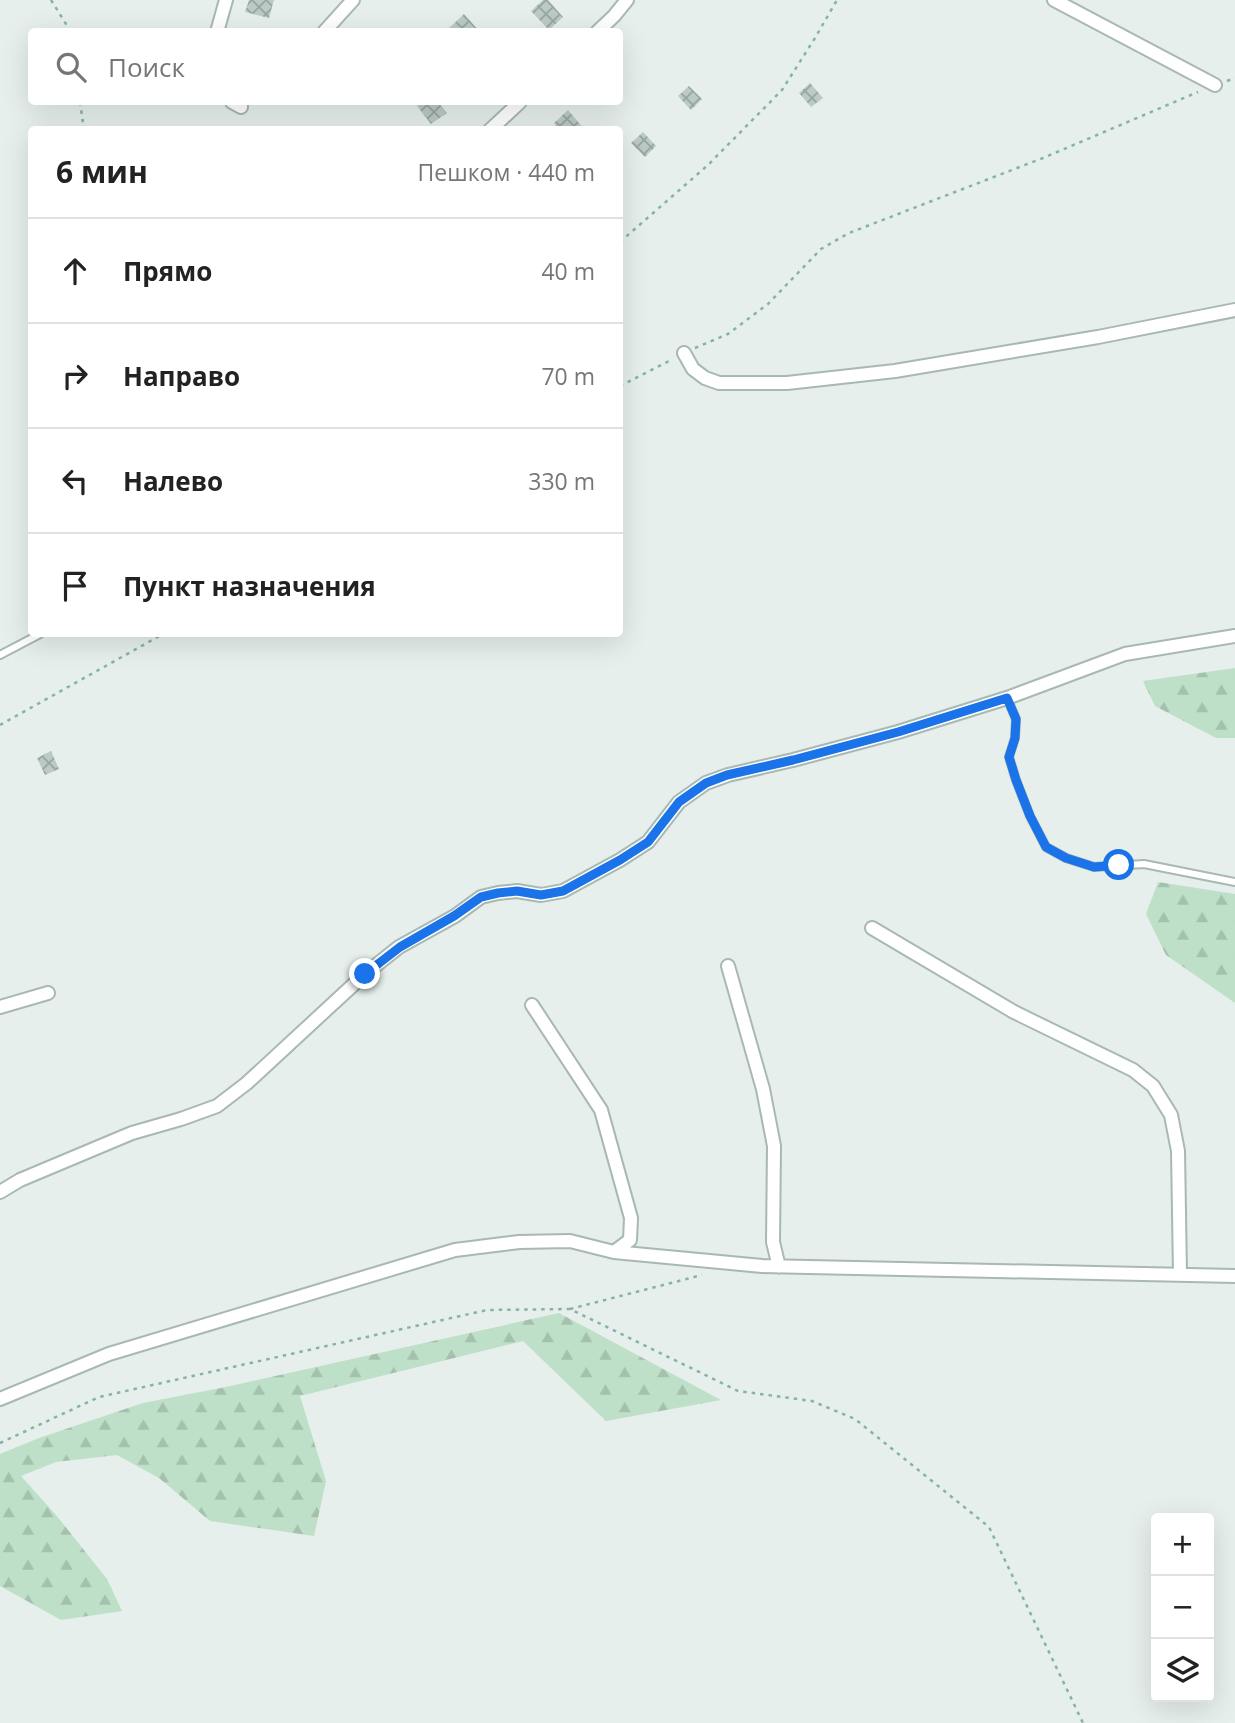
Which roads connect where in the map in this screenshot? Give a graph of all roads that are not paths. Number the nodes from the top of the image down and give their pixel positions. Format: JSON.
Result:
{"nodes":[{"id":1,"x":226,"y":0,"type":"edge"},
{"id":2,"x":353,"y":0,"type":"edge"},
{"id":3,"x":627,"y":0,"type":"edge"},
{"id":4,"x":1054,"y":0,"type":"edge"},
{"id":5,"x":219,"y":28,"type":"edge"},
{"id":6,"x":328,"y":28,"type":"edge"},
{"id":7,"x":601,"y":28,"type":"edge"},
{"id":8,"x":1215,"y":85,"type":"road end"},
{"id":9,"x":517,"y":105,"type":"edge"},
{"id":10,"x":494,"y":126,"type":"edge"},
{"id":11,"x":1235,"y":310,"type":"edge"},
{"id":12,"x":684,"y":353,"type":"road end"},
{"id":13,"x":1235,"y":636,"type":"edge"},
{"id":14,"x":34,"y":637,"type":"edge"},
{"id":15,"x":0,"y":655,"type":"edge"},
{"id":16,"x":1007,"y":698,"type":"junction"},
{"id":17,"x":1235,"y":883,"type":"edge"},
{"id":18,"x":872,"y":928,"type":"dead end"},
{"id":19,"x":727,"y":966,"type":"dead end"},
{"id":20,"x":48,"y":993,"type":"dead end"},
{"id":21,"x":532,"y":1005,"type":"dead end"},
{"id":22,"x":0,"y":1007,"type":"edge"},
{"id":23,"x":0,"y":1192,"type":"edge"},
{"id":24,"x":614,"y":1252,"type":"junction"},
{"id":25,"x":779,"y":1267,"type":"junction"},
{"id":26,"x":1180,"y":1274,"type":"junction"},
{"id":27,"x":1235,"y":1276,"type":"edge"},
{"id":28,"x":0,"y":1399,"type":"edge"}],
"edges":[{"from":1,"to":5,"type":"street"},
{"from":2,"to":6,"type":"street"},
{"from":3,"to":7,"type":"street"},
{"from":4,"to":8,"type":"street"},
{"from":9,"to":10,"type":"street"},
{"from":11,"to":12,"type":"street"},
{"from":13,"to":16,"type":"street"},
{"from":14,"to":15,"type":"lane"},
{"from":16,"to":17,"type":"lane"},
{"from":16,"to":23,"type":"street"},
{"from":18,"to":26,"type":"street"},
{"from":19,"to":25,"type":"street"},
{"from":20,"to":22,"type":"street"},
{"from":21,"to":24,"type":"street"},
{"from":24,"to":25,"type":"street"},
{"from":24,"to":28,"type":"street"},
{"from":25,"to":26,"type":"street"},
{"from":26,"to":27,"type":"street"}]}
